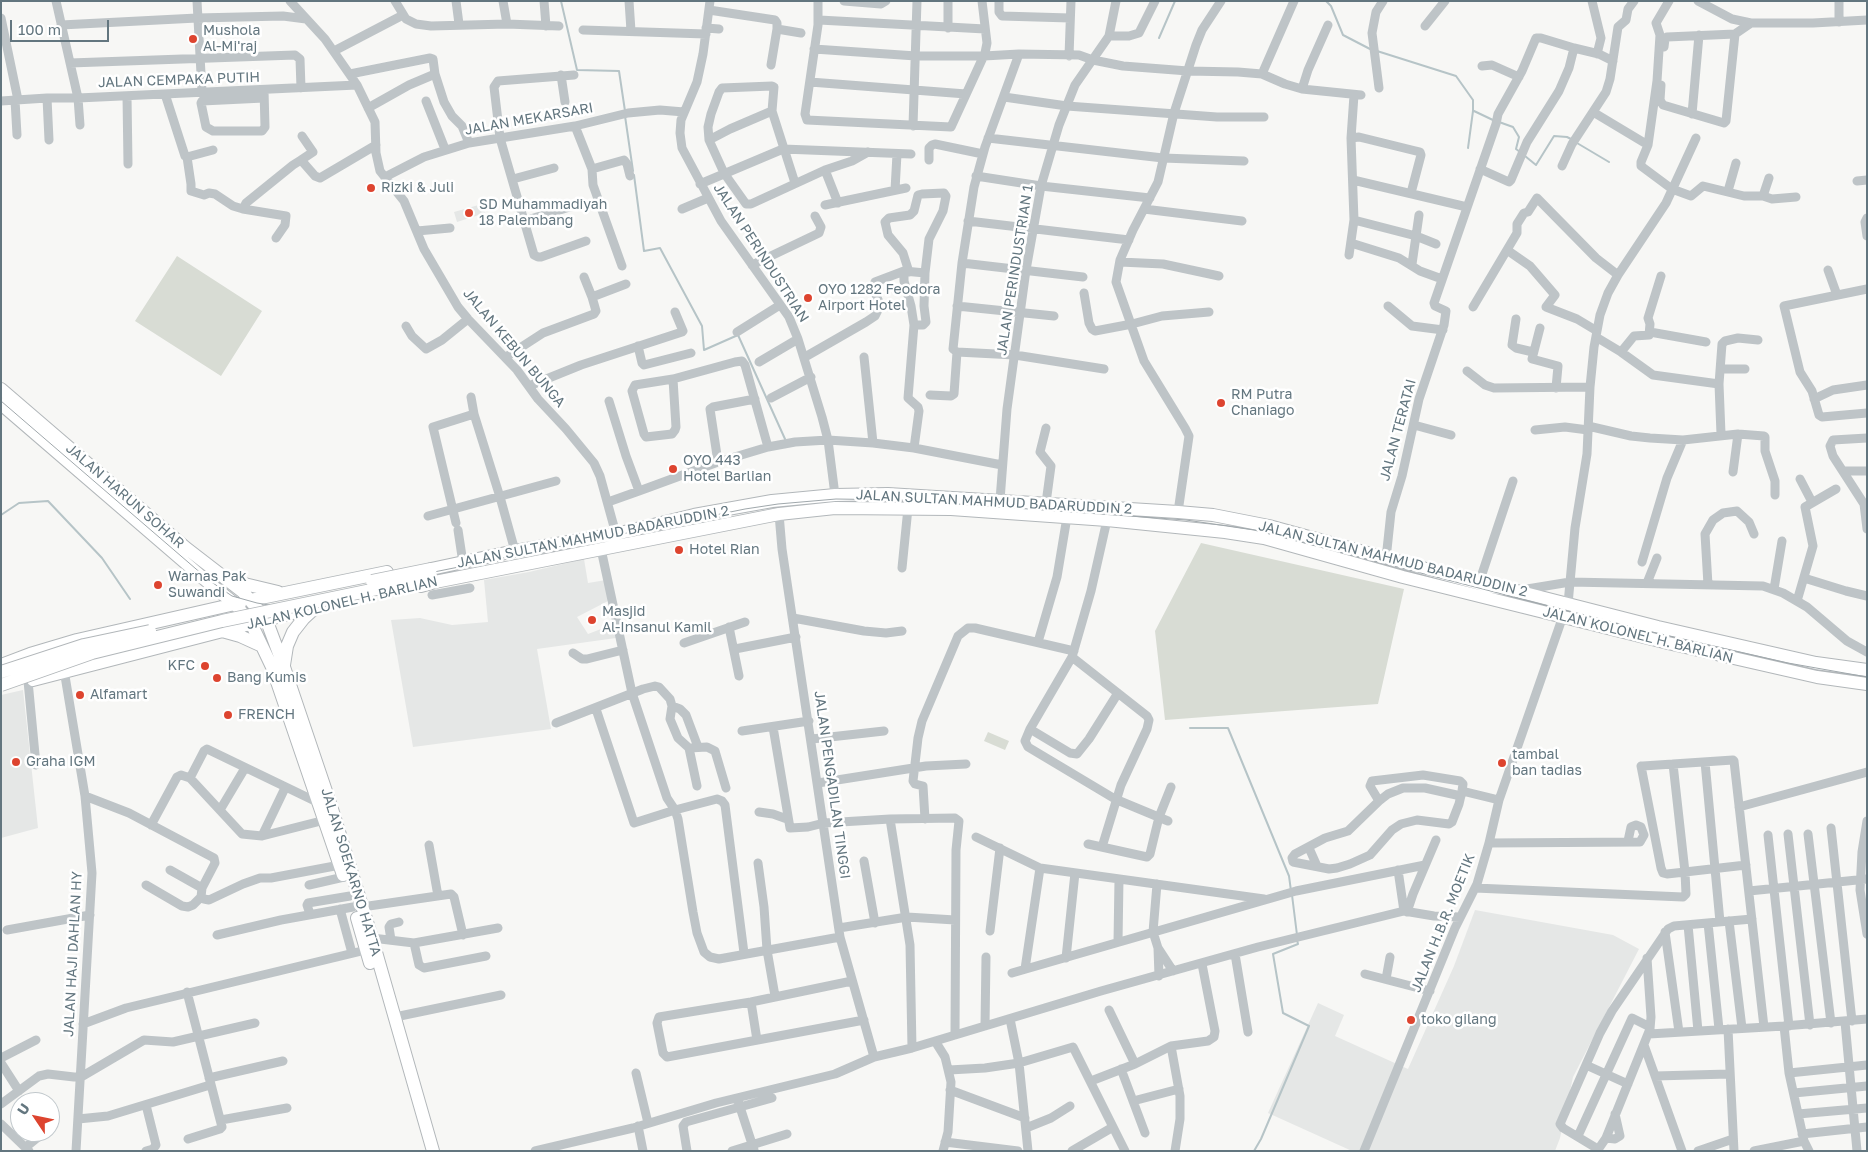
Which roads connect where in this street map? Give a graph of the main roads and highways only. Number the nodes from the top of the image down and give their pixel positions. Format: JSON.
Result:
{"nodes":[{"id":1,"x":4,"y":399,"type":"edge"},
{"id":2,"x":1206,"y":514,"type":"junction"},
{"id":3,"x":1204,"y":529,"type":"junction"},
{"id":4,"x":225,"y":579,"type":"junction"},
{"id":5,"x":437,"y":579,"type":"junction"},
{"id":6,"x":210,"y":584,"type":"junction"},
{"id":7,"x":281,"y":593,"type":"junction"},
{"id":8,"x":235,"y":604,"type":"junction"},
{"id":9,"x":250,"y":604,"type":"junction"},
{"id":10,"x":317,"y":606,"type":"junction"},
{"id":11,"x":1566,"y":610,"type":"junction"},
{"id":12,"x":199,"y":613,"type":"junction"},
{"id":13,"x":286,"y":614,"type":"junction"},
{"id":14,"x":266,"y":619,"type":"junction"},
{"id":15,"x":251,"y":623,"type":"junction"},
{"id":16,"x":221,"y":631,"type":"junction"},
{"id":17,"x":202,"y":635,"type":"junction"},
{"id":18,"x":262,"y":646,"type":"junction"},
{"id":19,"x":1784,"y":663,"type":"junction"},
{"id":20,"x":1,"y":666,"type":"edge"},
{"id":21,"x":284,"y":667,"type":"junction"},
{"id":22,"x":1867,"y":670,"type":"edge"},
{"id":23,"x":1,"y":672,"type":"edge"},
{"id":24,"x":1867,"y":684,"type":"edge"},
{"id":25,"x":1,"y":686,"type":"edge"},
{"id":26,"x":351,"y":905,"type":"junction"},
{"id":27,"x":369,"y":944,"type":"junction"},
{"id":28,"x":405,"y":1071,"type":"junction"},
{"id":29,"x":413,"y":1102,"type":"junction"},
{"id":30,"x":425,"y":1151,"type":"edge"},
{"id":31,"x":432,"y":1151,"type":"edge"}],
"edges":[{"from":1,"to":4,"type":"highway","name":"JALAN HARUN SOHAR"},
{"from":1,"to":6,"type":"highway","name":"JALAN HARUN SOHAR"},
{"from":2,"to":3,"type":"highway"},
{"from":2,"to":5,"type":"highway","name":"JALAN SULTAN MAHMUD BADARUDDIN 2"},
{"from":2,"to":11,"type":"highway","name":"JALAN SULTAN MAHMUD BADARUDDIN 2"},
{"from":3,"to":5,"type":"highway","name":"JALAN KOLONEL H. BARLIAN"},
{"from":3,"to":11,"type":"highway","name":"JALAN KOLONEL H. BARLIAN"},
{"from":4,"to":7,"type":"highway"},
{"from":4,"to":9,"type":"highway","name":"JALAN HARUN SOHAR"},
{"from":5,"to":7,"type":"highway","name":"JALAN KOLONEL H. BARLIAN"},
{"from":5,"to":10,"type":"highway","name":"JALAN KOLONEL H. BARLIAN"},
{"from":5,"to":23,"type":"highway","name":"JALAN SULTAN MAHMUD BADARUDDIN 2","bridge":true},
{"from":5,"to":25,"type":"highway","name":"JALAN SULTAN MAHMUD BADARUDDIN 2","bridge":true},
{"from":6,"to":8,"type":"highway","name":"JALAN HARUN SOHAR"},
{"from":6,"to":12,"type":"highway"},
{"from":7,"to":9,"type":"highway","name":"JALAN KOLONEL H. BARLIAN"},
{"from":7,"to":13,"type":"highway"},
{"from":8,"to":9,"type":"highway"},
{"from":8,"to":12,"type":"highway","name":"JALAN KOLONEL H. BARLIAN"},
{"from":8,"to":15,"type":"highway","name":"JALAN SOEKARNO HATTA"},
{"from":9,"to":14,"type":"highway","name":"JALAN SOEKARNO HATTA"},
{"from":9,"to":15,"type":"highway"},
{"from":10,"to":13,"type":"highway","name":"JALAN KOLONEL H. BARLIAN"},
{"from":10,"to":21,"type":"highway"},
{"from":11,"to":19,"type":"highway","name":"JALAN SULTAN MAHMUD BADARUDDIN 2"},
{"from":12,"to":17,"type":"highway"},
{"from":12,"to":20,"type":"highway","name":"JALAN KOLONEL H. BARLIAN"},
{"from":13,"to":14,"type":"highway","name":"JALAN KOLONEL H. BARLIAN"},
{"from":14,"to":15,"type":"highway","name":"JALAN KOLONEL H. BARLIAN"},
{"from":14,"to":21,"type":"highway","name":"JALAN SOEKARNO HATTA"},
{"from":15,"to":16,"type":"highway","name":"JALAN KOLONEL H. BARLIAN"},
{"from":15,"to":18,"type":"highway","name":"JALAN SOEKARNO HATTA"},
{"from":16,"to":17,"type":"highway","name":"JALAN KOLONEL H. BARLIAN"},
{"from":16,"to":18,"type":"highway"},
{"from":17,"to":25,"type":"highway","name":"JALAN KOLONEL H. BARLIAN"},
{"from":18,"to":26,"type":"highway","name":"JALAN SOEKARNO HATTA"},
{"from":19,"to":22,"type":"highway","name":"JALAN SULTAN MAHMUD BADARUDDIN 2"},
{"from":19,"to":24,"type":"highway"},
{"from":21,"to":26,"type":"highway","name":"JALAN SOEKARNO HATTA"},
{"from":26,"to":27,"type":"highway","name":"JALAN SOEKARNO HATTA"},
{"from":27,"to":28,"type":"highway","name":"JALAN SOEKARNO HATTA"},
{"from":27,"to":28,"type":"highway","name":"JALAN SOEKARNO HATTA"},
{"from":28,"to":29,"type":"highway","name":"JALAN SOEKARNO HATTA"},
{"from":29,"to":30,"type":"highway","name":"JALAN SOEKARNO HATTA"},
{"from":29,"to":31,"type":"highway","name":"JALAN SOEKARNO HATTA"}]}
